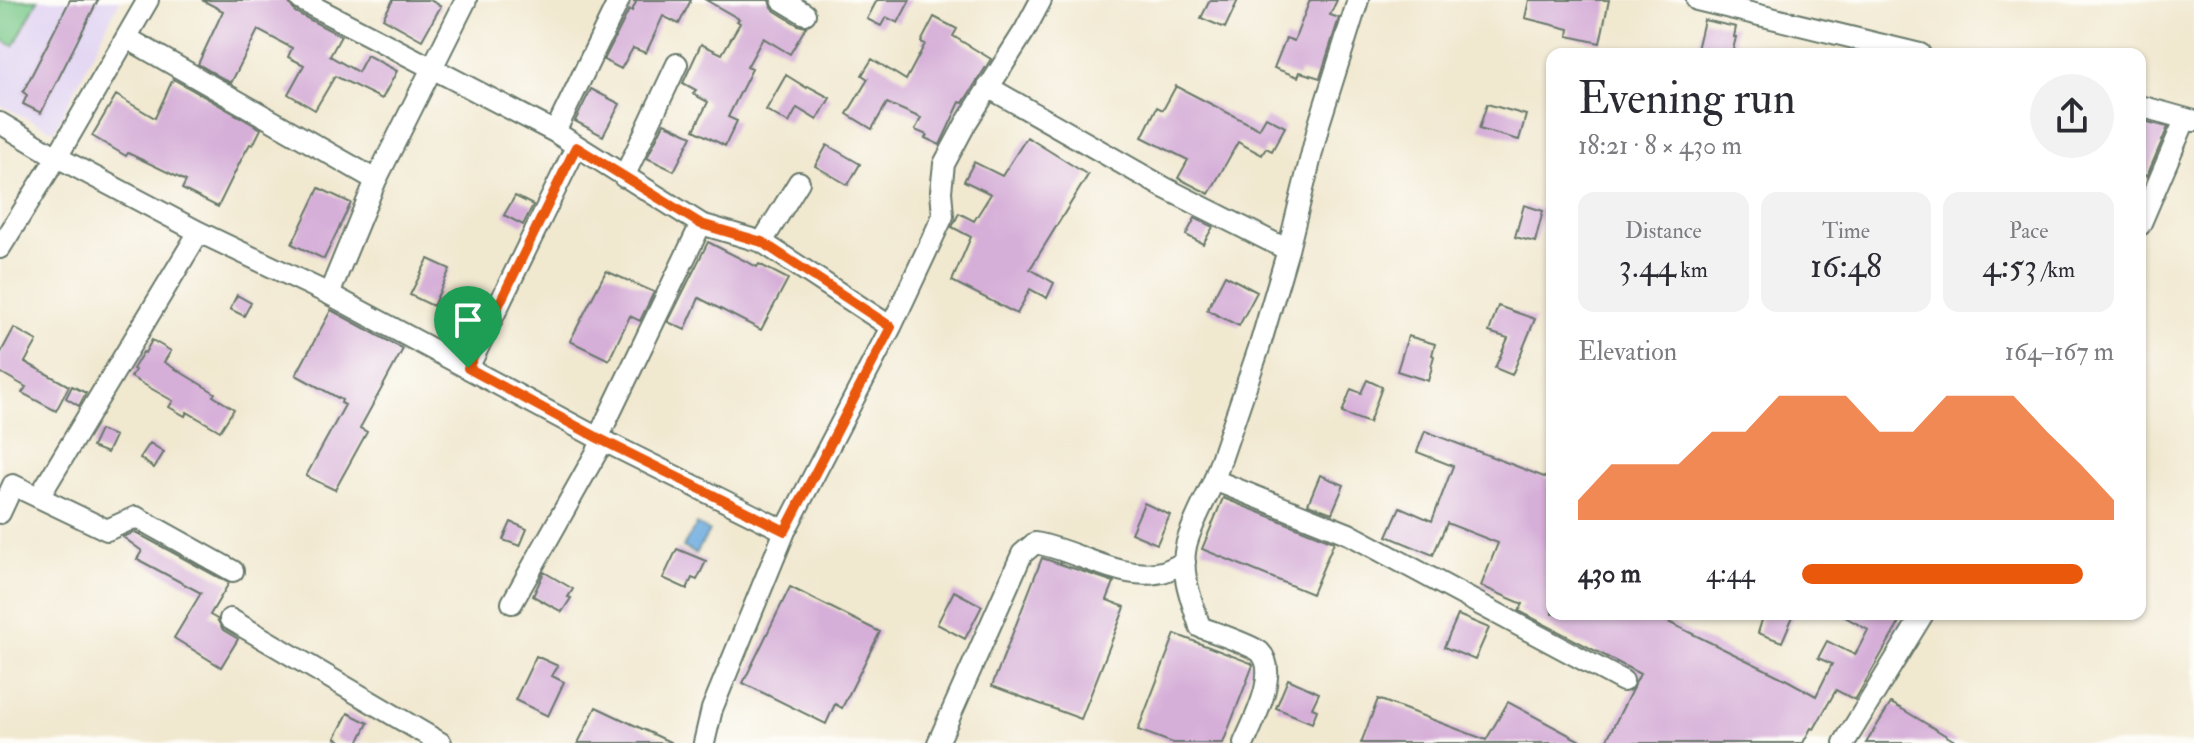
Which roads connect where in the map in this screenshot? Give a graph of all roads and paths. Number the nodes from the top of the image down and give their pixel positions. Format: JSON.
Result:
{"nodes":[{"id":1,"x":148,"y":0,"type":"edge"},
{"id":2,"x":301,"y":0,"type":"edge"},
{"id":3,"x":466,"y":0,"type":"edge"},
{"id":4,"x":619,"y":0,"type":"edge"},
{"id":5,"x":782,"y":0,"type":"edge"},
{"id":6,"x":1041,"y":0,"type":"edge"},
{"id":7,"x":1358,"y":0,"type":"edge"},
{"id":8,"x":1697,"y":0,"type":"edge"},
{"id":9,"x":805,"y":14,"type":"dead end"},
{"id":10,"x":127,"y":38,"type":"junction"},
{"id":11,"x":1895,"y":48,"type":"edge"},
{"id":12,"x":677,"y":64,"type":"dead end"},
{"id":13,"x":432,"y":69,"type":"junction"},
{"id":14,"x":988,"y":87,"type":"junction"},
{"id":15,"x":2146,"y":108,"type":"edge"},
{"id":16,"x":2190,"y":120,"type":"edge"},
{"id":17,"x":0,"y":123,"type":"edge"},
{"id":18,"x":555,"y":132,"type":"junction"},
{"id":19,"x":576,"y":147,"type":"junction"},
{"id":20,"x":57,"y":157,"type":"junction"},
{"id":21,"x":624,"y":177,"type":"junction"},
{"id":22,"x":376,"y":180,"type":"junction"},
{"id":23,"x":799,"y":182,"type":"dead end"},
{"id":24,"x":2146,"y":212,"type":"edge"},
{"id":25,"x":701,"y":224,"type":"junction"},
{"id":26,"x":199,"y":232,"type":"junction"},
{"id":27,"x":762,"y":242,"type":"junction"},
{"id":28,"x":0,"y":248,"type":"edge"},
{"id":29,"x":1288,"y":250,"type":"junction"},
{"id":30,"x":329,"y":294,"type":"junction"},
{"id":31,"x":891,"y":327,"type":"junction"},
{"id":32,"x":468,"y":368,"type":"junction"},
{"id":33,"x":601,"y":439,"type":"junction"},
{"id":34,"x":1214,"y":480,"type":"junction"},
{"id":35,"x":7,"y":481,"type":"edge"},
{"id":36,"x":39,"y":497,"type":"junction"},
{"id":37,"x":0,"y":513,"type":"edge"},
{"id":38,"x":785,"y":531,"type":"junction"},
{"id":39,"x":1185,"y":562,"type":"junction"},
{"id":40,"x":233,"y":571,"type":"dead end"},
{"id":41,"x":512,"y":603,"type":"dead end"},
{"id":42,"x":230,"y":619,"type":"dead end"},
{"id":43,"x":1919,"y":620,"type":"edge"},
{"id":44,"x":1623,"y":681,"type":"dead end"},
{"id":45,"x":441,"y":743,"type":"edge"},
{"id":46,"x":704,"y":743,"type":"edge"},
{"id":47,"x":938,"y":743,"type":"edge"},
{"id":48,"x":1244,"y":743,"type":"edge"},
{"id":49,"x":1844,"y":743,"type":"edge"}],
"edges":[{"from":1,"to":10,"type":"street"},
{"from":2,"to":13,"type":"street"},
{"from":3,"to":13,"type":"street"},
{"from":4,"to":18,"type":"street"},
{"from":5,"to":9,"type":"street"},
{"from":6,"to":14,"type":"street"},
{"from":7,"to":29,"type":"street"},
{"from":8,"to":11,"type":"street"},
{"from":10,"to":20,"type":"street"},
{"from":10,"to":22,"type":"street"},
{"from":12,"to":21,"type":"street"},
{"from":13,"to":18,"type":"street"},
{"from":13,"to":22,"type":"street"},
{"from":14,"to":29,"type":"street"},
{"from":14,"to":31,"type":"street"},
{"from":15,"to":16,"type":"street"},
{"from":16,"to":24,"type":"street"},
{"from":17,"to":20,"type":"street"},
{"from":18,"to":19,"type":"street"},
{"from":19,"to":21,"type":"street"},
{"from":19,"to":32,"type":"street"},
{"from":20,"to":26,"type":"street"},
{"from":20,"to":28,"type":"street"},
{"from":21,"to":25,"type":"street"},
{"from":22,"to":30,"type":"street"},
{"from":23,"to":27,"type":"street"},
{"from":25,"to":27,"type":"street"},
{"from":25,"to":33,"type":"street"},
{"from":26,"to":30,"type":"street"},
{"from":26,"to":36,"type":"street"},
{"from":27,"to":31,"type":"street"},
{"from":29,"to":34,"type":"street"},
{"from":30,"to":32,"type":"street"},
{"from":31,"to":38,"type":"street"},
{"from":32,"to":33,"type":"street"},
{"from":33,"to":38,"type":"street"},
{"from":33,"to":41,"type":"street"},
{"from":34,"to":39,"type":"street"},
{"from":34,"to":44,"type":"street"},
{"from":35,"to":36,"type":"street"},
{"from":35,"to":37,"type":"street"},
{"from":36,"to":40,"type":"street"},
{"from":38,"to":46,"type":"street"},
{"from":39,"to":47,"type":"street"},
{"from":39,"to":48,"type":"street"},
{"from":42,"to":45,"type":"street"},
{"from":43,"to":49,"type":"street"}]}
